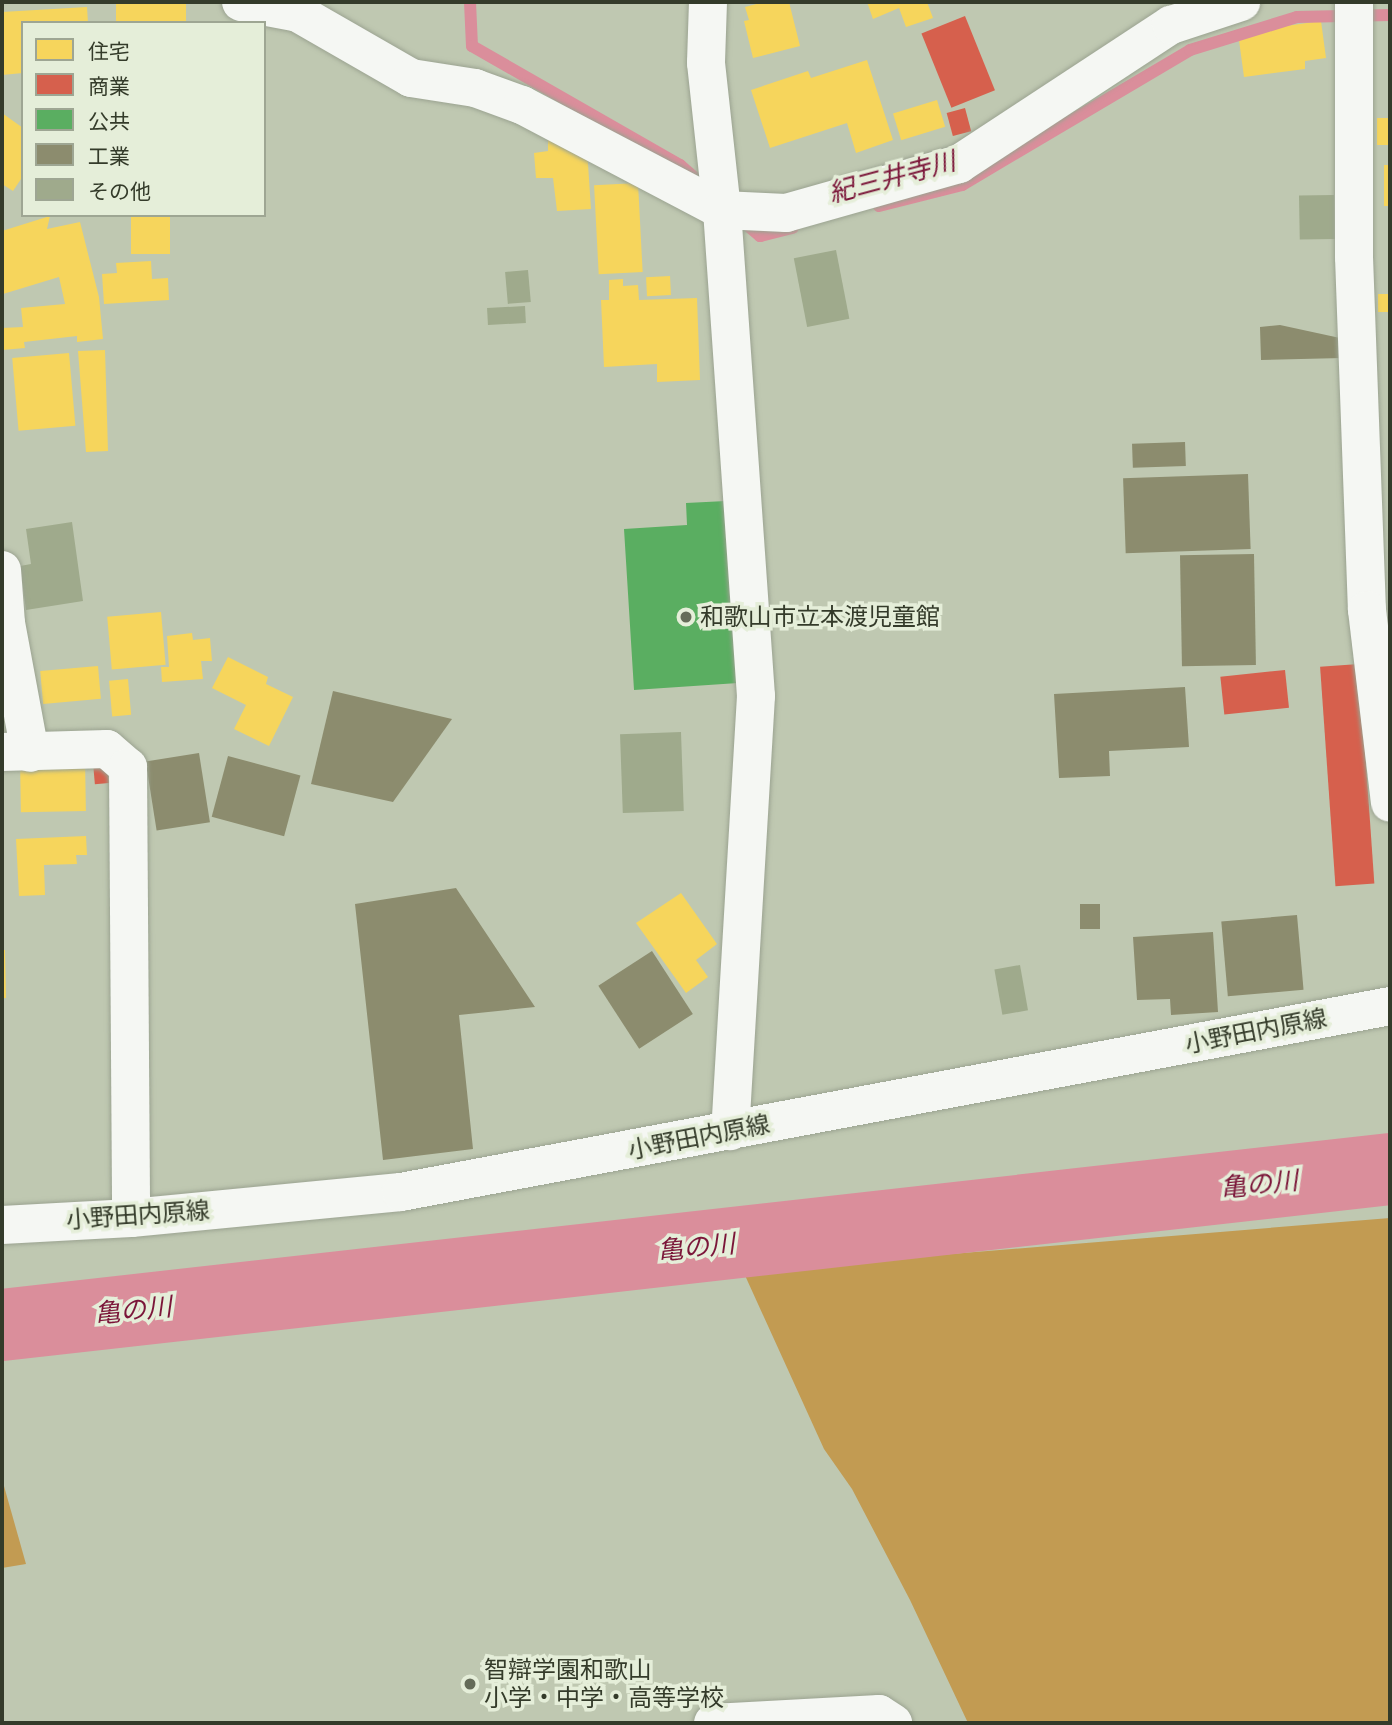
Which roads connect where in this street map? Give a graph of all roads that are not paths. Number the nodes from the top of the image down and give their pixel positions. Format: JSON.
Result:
{"nodes":[{"id":1,"x":241,"y":2,"type":"edge"},
{"id":2,"x":708,"y":2,"type":"edge"},
{"id":3,"x":1241,"y":2,"type":"edge"},
{"id":4,"x":1354,"y":2,"type":"edge"},
{"id":5,"x":722,"y":210,"type":"junction"},
{"id":6,"x":2,"y":570,"type":"edge"},
{"id":7,"x":16,"y":752,"type":"edge"},
{"id":8,"x":1390,"y":803,"type":"edge"},
{"id":9,"x":1390,"y":1006,"type":"edge"},
{"id":10,"x":730,"y":1131,"type":"junction"},
{"id":11,"x":131,"y":1217,"type":"junction"},
{"id":12,"x":2,"y":1225,"type":"edge"},
{"id":13,"x":713,"y":1723,"type":"edge"},
{"id":14,"x":893,"y":1723,"type":"edge"}],
"edges":[{"from":1,"to":5,"type":"street"},
{"from":2,"to":5,"type":"street"},
{"from":3,"to":5,"type":"street"},
{"from":4,"to":8,"type":"street"},
{"from":5,"to":10,"type":"street"},
{"from":6,"to":7,"type":"street"},
{"from":7,"to":11,"type":"street"},
{"from":9,"to":10,"type":"street","name":"小野田内原線"},
{"from":10,"to":11,"type":"street","name":"小野田内原線"},
{"from":11,"to":12,"type":"street","name":"小野田内原線"},
{"from":13,"to":14,"type":"street"}]}
